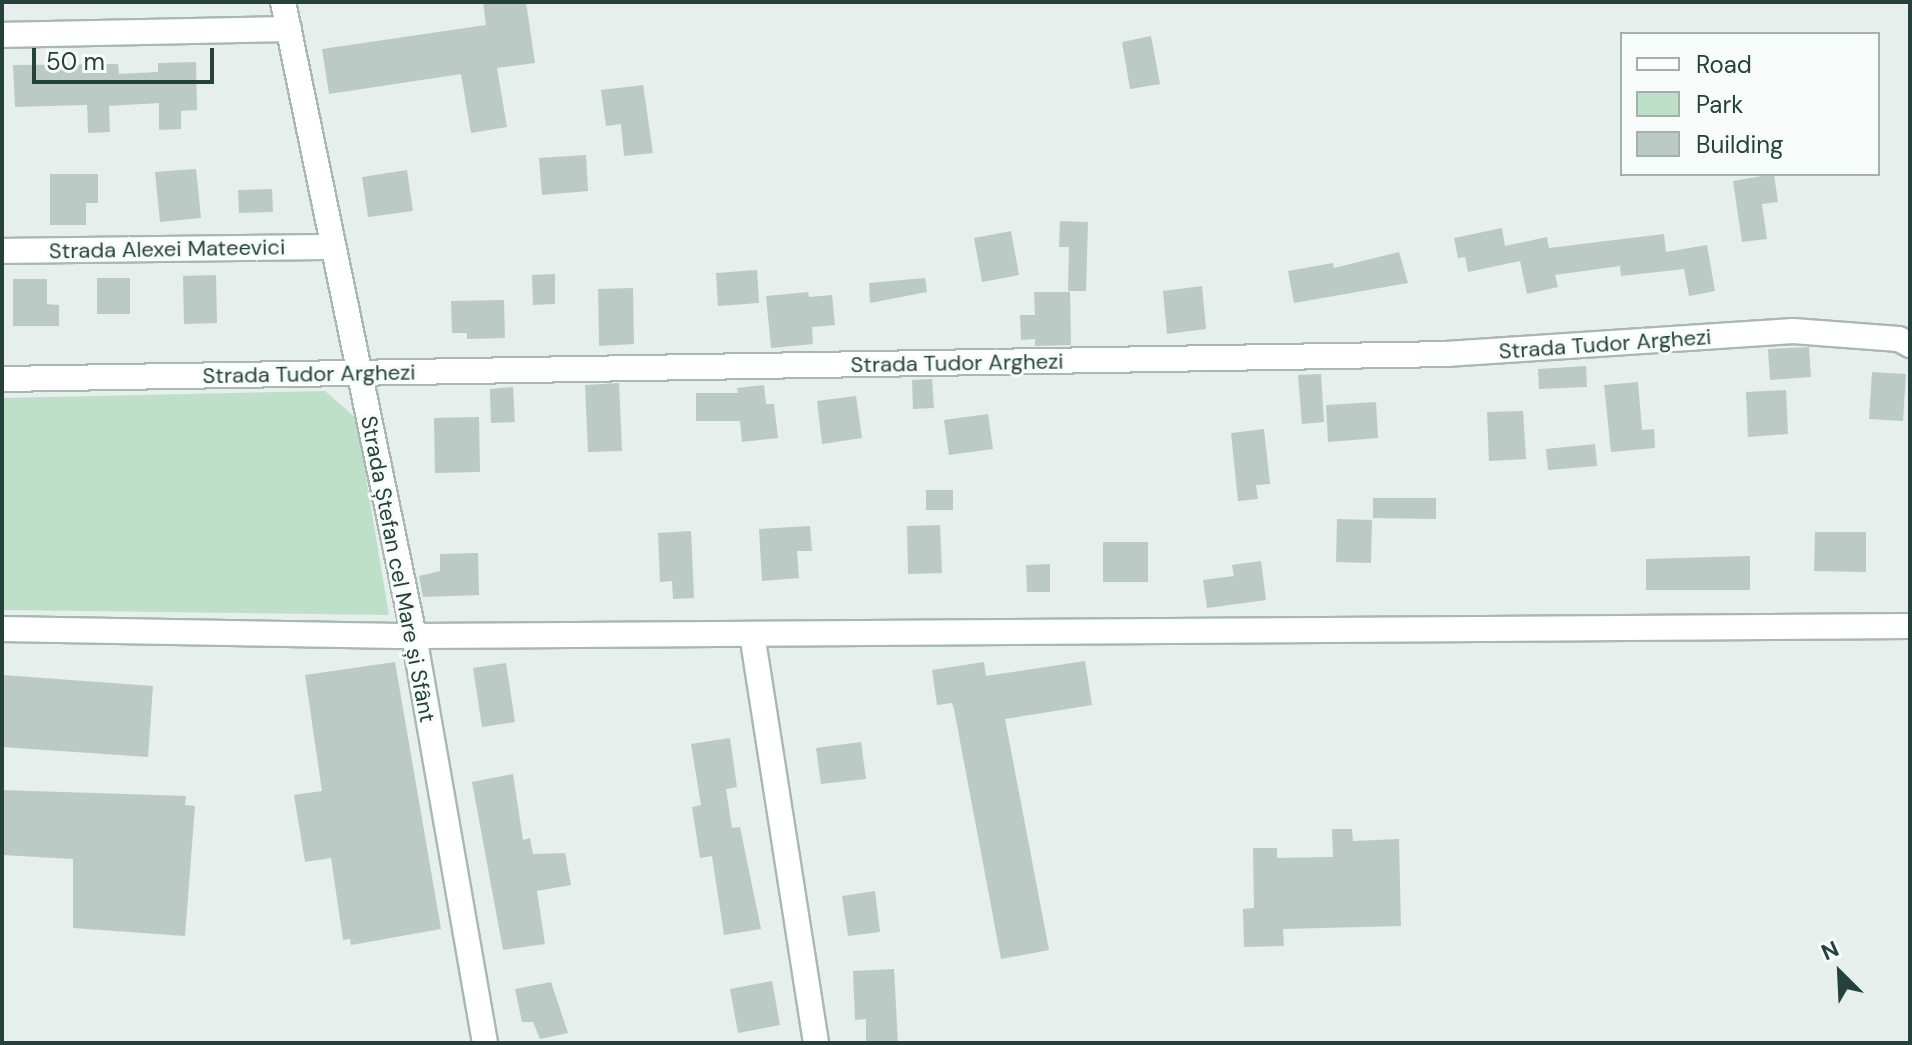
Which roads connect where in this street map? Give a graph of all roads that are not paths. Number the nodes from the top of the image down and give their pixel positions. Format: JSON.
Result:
{"nodes":[{"id":1,"x":283,"y":2,"type":"edge"},
{"id":2,"x":289,"y":29,"type":"junction"},
{"id":3,"x":2,"y":35,"type":"edge"},
{"id":4,"x":331,"y":247,"type":"junction"},
{"id":5,"x":2,"y":251,"type":"edge"},
{"id":6,"x":1910,"y":345,"type":"edge"},
{"id":7,"x":359,"y":373,"type":"junction"},
{"id":8,"x":2,"y":379,"type":"edge"},
{"id":9,"x":1910,"y":626,"type":"edge"},
{"id":10,"x":2,"y":629,"type":"edge"},
{"id":11,"x":752,"y":634,"type":"junction"},
{"id":12,"x":414,"y":636,"type":"junction"},
{"id":13,"x":485,"y":1043,"type":"edge"},
{"id":14,"x":816,"y":1043,"type":"edge"}],
"edges":[{"from":1,"to":2,"type":"street","name":"Strada Ștefan cel Mare și Sfânt"},
{"from":2,"to":3,"type":"street"},
{"from":2,"to":4,"type":"street","name":"Strada Ștefan cel Mare și Sfânt"},
{"from":4,"to":5,"type":"street","name":"Strada Alexei Mateevici"},
{"from":4,"to":7,"type":"street","name":"Strada Ștefan cel Mare și Sfânt"},
{"from":6,"to":7,"type":"street","name":"Strada Tudor Arghezi"},
{"from":7,"to":8,"type":"street","name":"Strada Tudor Arghezi"},
{"from":7,"to":12,"type":"street","name":"Strada Ștefan cel Mare și Sfânt"},
{"from":9,"to":11,"type":"street"},
{"from":10,"to":12,"type":"street"},
{"from":11,"to":12,"type":"street"},
{"from":11,"to":14,"type":"street"},
{"from":12,"to":13,"type":"street","name":"Strada Ștefan cel Mare și Sfânt"}]}
